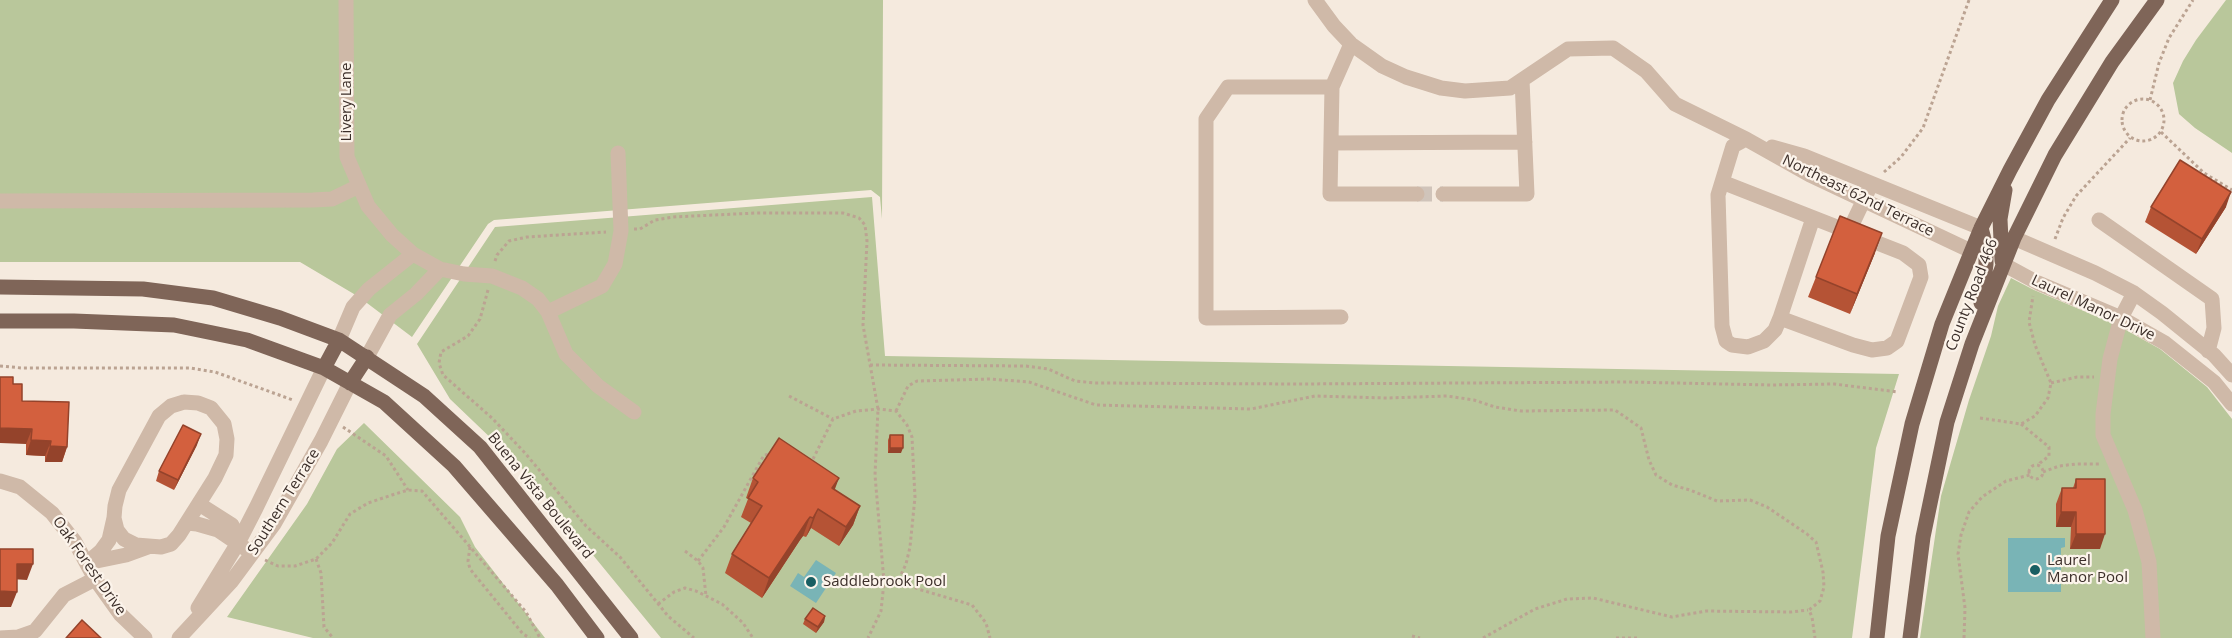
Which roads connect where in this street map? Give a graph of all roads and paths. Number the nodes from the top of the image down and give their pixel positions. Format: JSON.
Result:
{"nodes":[{"id":1,"x":346,"y":0,"type":"edge"},
{"id":2,"x":1315,"y":0,"type":"edge"},
{"id":3,"x":1969,"y":0,"type":"edge"},
{"id":4,"x":2112,"y":0,"type":"edge"},
{"id":5,"x":2157,"y":0,"type":"edge"},
{"id":6,"x":2193,"y":0,"type":"edge"},
{"id":7,"x":1351,"y":44,"type":"junction"},
{"id":8,"x":1522,"y":80,"type":"junction"},
{"id":9,"x":1332,"y":87,"type":"junction"},
{"id":10,"x":2150,"y":99,"type":"junction"},
{"id":11,"x":2161,"y":132,"type":"junction"},
{"id":12,"x":1746,"y":139,"type":"junction"},
{"id":13,"x":1525,"y":142,"type":"junction"},
{"id":14,"x":1331,"y":143,"type":"junction"},
{"id":15,"x":618,"y":153,"type":"dead end"},
{"id":16,"x":2010,"y":170,"type":"junction"},
{"id":17,"x":1722,"y":182,"type":"junction"},
{"id":18,"x":1871,"y":183,"type":"junction"},
{"id":19,"x":359,"y":186,"type":"junction"},
{"id":20,"x":2232,"y":190,"type":"edge"},
{"id":21,"x":1417,"y":194,"type":"tunnel mouth"},
{"id":22,"x":1443,"y":194,"type":"tunnel mouth"},
{"id":23,"x":1864,"y":199,"type":"junction"},
{"id":24,"x":0,"y":201,"type":"edge"},
{"id":25,"x":1813,"y":218,"type":"junction"},
{"id":26,"x":2099,"y":220,"type":"dead end"},
{"id":27,"x":1981,"y":228,"type":"junction"},
{"id":28,"x":621,"y":231,"type":"junction"},
{"id":29,"x":1849,"y":231,"type":"junction"},
{"id":30,"x":2014,"y":238,"type":"junction"},
{"id":31,"x":1971,"y":251,"type":"junction"},
{"id":32,"x":413,"y":254,"type":"junction"},
{"id":33,"x":2003,"y":264,"type":"junction"},
{"id":34,"x":440,"y":269,"type":"junction"},
{"id":35,"x":492,"y":276,"type":"junction"},
{"id":36,"x":0,"y":287,"type":"edge"},
{"id":37,"x":2134,"y":293,"type":"junction"},
{"id":38,"x":548,"y":312,"type":"junction"},
{"id":39,"x":1341,"y":317,"type":"dead end"},
{"id":40,"x":1780,"y":318,"type":"junction"},
{"id":41,"x":2121,"y":318,"type":"junction"},
{"id":42,"x":0,"y":321,"type":"edge"},
{"id":43,"x":339,"y":340,"type":"junction"},
{"id":44,"x":1972,"y":344,"type":"junction"},
{"id":45,"x":2208,"y":351,"type":"junction"},
{"id":46,"x":367,"y":357,"type":"junction"},
{"id":47,"x":870,"y":365,"type":"junction"},
{"id":48,"x":0,"y":366,"type":"edge"},
{"id":49,"x":324,"y":368,"type":"junction"},
{"id":50,"x":2232,"y":375,"type":"edge"},
{"id":51,"x":2107,"y":377,"type":"junction"},
{"id":52,"x":350,"y":383,"type":"junction"},
{"id":53,"x":2051,"y":383,"type":"dead end"},
{"id":54,"x":1898,"y":392,"type":"dead end"},
{"id":55,"x":789,"y":396,"type":"dead end"},
{"id":56,"x":2232,"y":404,"type":"edge"},
{"id":57,"x":306,"y":405,"type":"junction"},
{"id":58,"x":878,"y":409,"type":"junction"},
{"id":59,"x":896,"y":411,"type":"junction"},
{"id":60,"x":634,"y":412,"type":"dead end"},
{"id":61,"x":833,"y":419,"type":"junction"},
{"id":62,"x":331,"y":420,"type":"junction"},
{"id":63,"x":2021,"y":424,"type":"dead end"},
{"id":64,"x":2113,"y":459,"type":"junction"},
{"id":65,"x":780,"y":460,"type":"edge"},
{"id":66,"x":813,"y":466,"type":"edge"},
{"id":67,"x":2039,"y":466,"type":"junction"},
{"id":68,"x":2043,"y":472,"type":"junction"},
{"id":69,"x":2030,"y":475,"type":"junction"},
{"id":70,"x":0,"y":481,"type":"edge"},
{"id":71,"x":408,"y":490,"type":"junction"},
{"id":72,"x":199,"y":504,"type":"junction"},
{"id":73,"x":114,"y":518,"type":"junction"},
{"id":74,"x":187,"y":523,"type":"junction"},
{"id":75,"x":238,"y":543,"type":"junction"},
{"id":76,"x":148,"y":547,"type":"junction"},
{"id":77,"x":470,"y":547,"type":"junction"},
{"id":78,"x":685,"y":551,"type":"dead end"},
{"id":79,"x":253,"y":554,"type":"junction"},
{"id":80,"x":316,"y":560,"type":"junction"},
{"id":81,"x":698,"y":561,"type":"junction"},
{"id":82,"x":87,"y":563,"type":"junction"},
{"id":83,"x":95,"y":579,"type":"junction"},
{"id":84,"x":899,"y":579,"type":"junction"},
{"id":85,"x":884,"y":582,"type":"junction"},
{"id":86,"x":706,"y":596,"type":"junction"},
{"id":87,"x":658,"y":604,"type":"junction"},
{"id":88,"x":1809,"y":610,"type":"junction"},
{"id":89,"x":1412,"y":636,"type":"dead end"},
{"id":90,"x":0,"y":638,"type":"edge"},
{"id":91,"x":146,"y":638,"type":"edge"},
{"id":92,"x":179,"y":638,"type":"edge"},
{"id":93,"x":333,"y":638,"type":"edge"},
{"id":94,"x":530,"y":638,"type":"edge"},
{"id":95,"x":540,"y":638,"type":"edge"},
{"id":96,"x":597,"y":638,"type":"edge"},
{"id":97,"x":631,"y":638,"type":"edge"},
{"id":98,"x":694,"y":638,"type":"edge"},
{"id":99,"x":753,"y":638,"type":"edge"},
{"id":100,"x":868,"y":638,"type":"edge"},
{"id":101,"x":990,"y":638,"type":"edge"},
{"id":102,"x":1420,"y":638,"type":"edge"},
{"id":103,"x":1483,"y":638,"type":"edge"},
{"id":104,"x":1616,"y":638,"type":"edge"},
{"id":105,"x":1639,"y":638,"type":"edge"},
{"id":106,"x":1815,"y":638,"type":"edge"},
{"id":107,"x":1877,"y":638,"type":"edge"},
{"id":108,"x":1910,"y":638,"type":"edge"},
{"id":109,"x":1964,"y":638,"type":"edge"},
{"id":110,"x":2153,"y":638,"type":"edge"}],
"edges":[{"from":1,"to":19,"type":"street","name":"Livery Lane"},
{"from":2,"to":7,"type":"street","name":"Northeast 62nd Terrace"},
{"from":3,"to":18,"type":"path"},
{"from":4,"to":16,"type":"main road","name":"County Road 466"},
{"from":5,"to":30,"type":"main road","name":"County Road 466"},
{"from":6,"to":10,"type":"path"},
{"from":7,"to":8,"type":"street","name":"Northeast 62nd Terrace"},
{"from":7,"to":9,"type":"street"},
{"from":8,"to":12,"type":"street","name":"Northeast 62nd Terrace"},
{"from":8,"to":13,"type":"street"},
{"from":9,"to":14,"type":"street"},
{"from":9,"to":39,"type":"street"},
{"from":10,"to":11,"type":"path"},
{"from":10,"to":11,"type":"path"},
{"from":11,"to":20,"type":"path"},
{"from":12,"to":17,"type":"street"},
{"from":12,"to":18,"type":"street","name":"Northeast 62nd Terrace"},
{"from":12,"to":23,"type":"street","name":"Northeast 62nd Terrace"},
{"from":13,"to":14,"type":"street"},
{"from":13,"to":22,"type":"street"},
{"from":14,"to":21,"type":"street"},
{"from":15,"to":28,"type":"street"},
{"from":16,"to":27,"type":"main road","name":"County Road 466"},
{"from":16,"to":33,"type":"main road"},
{"from":17,"to":25,"type":"street"},
{"from":17,"to":40,"type":"street"},
{"from":18,"to":23,"type":"street"},
{"from":18,"to":27,"type":"street","name":"Northeast 62nd Terrace"},
{"from":19,"to":24,"type":"street"},
{"from":19,"to":32,"type":"street","name":"Livery Lane"},
{"from":23,"to":29,"type":"street"},
{"from":23,"to":31,"type":"street","name":"Northeast 62nd Terrace"},
{"from":25,"to":29,"type":"street"},
{"from":25,"to":40,"type":"street"},
{"from":26,"to":45,"type":"street"},
{"from":27,"to":31,"type":"main road","name":"County Road 466"},
{"from":27,"to":44,"type":"main road"},
{"from":28,"to":35,"type":"path"},
{"from":28,"to":38,"type":"street"},
{"from":28,"to":47,"type":"path"},
{"from":29,"to":40,"type":"street"},
{"from":30,"to":33,"type":"main road","name":"County Road 466"},
{"from":30,"to":37,"type":"street","name":"Laurel Manor Drive"},
{"from":31,"to":107,"type":"main road","name":"County Road 466"},
{"from":32,"to":34,"type":"street","name":"Livery Lane"},
{"from":32,"to":43,"type":"street"},
{"from":33,"to":41,"type":"street","name":"Laurel Manor Drive"},
{"from":33,"to":44,"type":"main road","name":"County Road 466"},
{"from":34,"to":35,"type":"street","name":"Livery Lane"},
{"from":34,"to":46,"type":"street"},
{"from":35,"to":38,"type":"street","name":"Livery Lane"},
{"from":35,"to":87,"type":"path"},
{"from":36,"to":43,"type":"main road","name":"Buena Vista Boulevard"},
{"from":37,"to":41,"type":"street"},
{"from":37,"to":45,"type":"street","name":"Laurel Manor Drive"},
{"from":38,"to":60,"type":"street"},
{"from":41,"to":51,"type":"street"},
{"from":41,"to":56,"type":"street","name":"Laurel Manor Drive"},
{"from":42,"to":49,"type":"main road"},
{"from":43,"to":46,"type":"main road","name":"Buena Vista Boulevard"},
{"from":43,"to":49,"type":"main road"},
{"from":44,"to":108,"type":"main road","name":"County Road 466"},
{"from":45,"to":50,"type":"street","name":"Laurel Manor Drive"},
{"from":46,"to":52,"type":"main road"},
{"from":46,"to":97,"type":"main road","name":"Buena Vista Boulevard"},
{"from":47,"to":54,"type":"path"},
{"from":47,"to":58,"type":"path"},
{"from":48,"to":57,"type":"path"},
{"from":49,"to":52,"type":"main road"},
{"from":49,"to":57,"type":"street","name":"Southern Terrace"},
{"from":51,"to":53,"type":"path"},
{"from":51,"to":64,"type":"street"},
{"from":52,"to":62,"type":"street","name":"Southern Terrace"},
{"from":52,"to":96,"type":"main road"},
{"from":55,"to":61,"type":"path"},
{"from":57,"to":75,"type":"street","name":"Southern Terrace"},
{"from":58,"to":59,"type":"path"},
{"from":58,"to":61,"type":"path"},
{"from":58,"to":85,"type":"path"},
{"from":59,"to":84,"type":"path"},
{"from":59,"to":88,"type":"path"},
{"from":61,"to":66,"type":"path"},
{"from":62,"to":71,"type":"path"},
{"from":62,"to":79,"type":"street","name":"Southern Terrace"},
{"from":63,"to":67,"type":"path"},
{"from":64,"to":68,"type":"path"},
{"from":64,"to":110,"type":"street"},
{"from":65,"to":81,"type":"path"},
{"from":67,"to":68,"type":"path"},
{"from":67,"to":69,"type":"path"},
{"from":68,"to":69,"type":"path"},
{"from":69,"to":109,"type":"path"},
{"from":70,"to":82,"type":"street","name":"Oak Forest Drive"},
{"from":71,"to":77,"type":"path"},
{"from":71,"to":80,"type":"path"},
{"from":72,"to":73,"type":"street"},
{"from":72,"to":74,"type":"street"},
{"from":72,"to":75,"type":"street"},
{"from":73,"to":76,"type":"street"},
{"from":73,"to":82,"type":"street"},
{"from":74,"to":75,"type":"street"},
{"from":74,"to":76,"type":"street"},
{"from":75,"to":79,"type":"street"},
{"from":75,"to":92,"type":"street","name":"Southern Terrace"},
{"from":76,"to":82,"type":"street"},
{"from":77,"to":94,"type":"path"},
{"from":77,"to":95,"type":"path"},
{"from":78,"to":81,"type":"path"},
{"from":79,"to":80,"type":"path"},
{"from":79,"to":92,"type":"street","name":"Southern Terrace"},
{"from":80,"to":93,"type":"path"},
{"from":81,"to":86,"type":"path"},
{"from":82,"to":83,"type":"street","name":"Oak Forest Drive"},
{"from":83,"to":90,"type":"street"},
{"from":83,"to":91,"type":"street","name":"Oak Forest Drive"},
{"from":84,"to":85,"type":"path"},
{"from":84,"to":101,"type":"path"},
{"from":85,"to":100,"type":"path"},
{"from":86,"to":87,"type":"path"},
{"from":86,"to":99,"type":"path"},
{"from":87,"to":98,"type":"path"},
{"from":88,"to":103,"type":"path"},
{"from":88,"to":106,"type":"path"},
{"from":89,"to":102,"type":"path"},
{"from":104,"to":105,"type":"path"}]}
